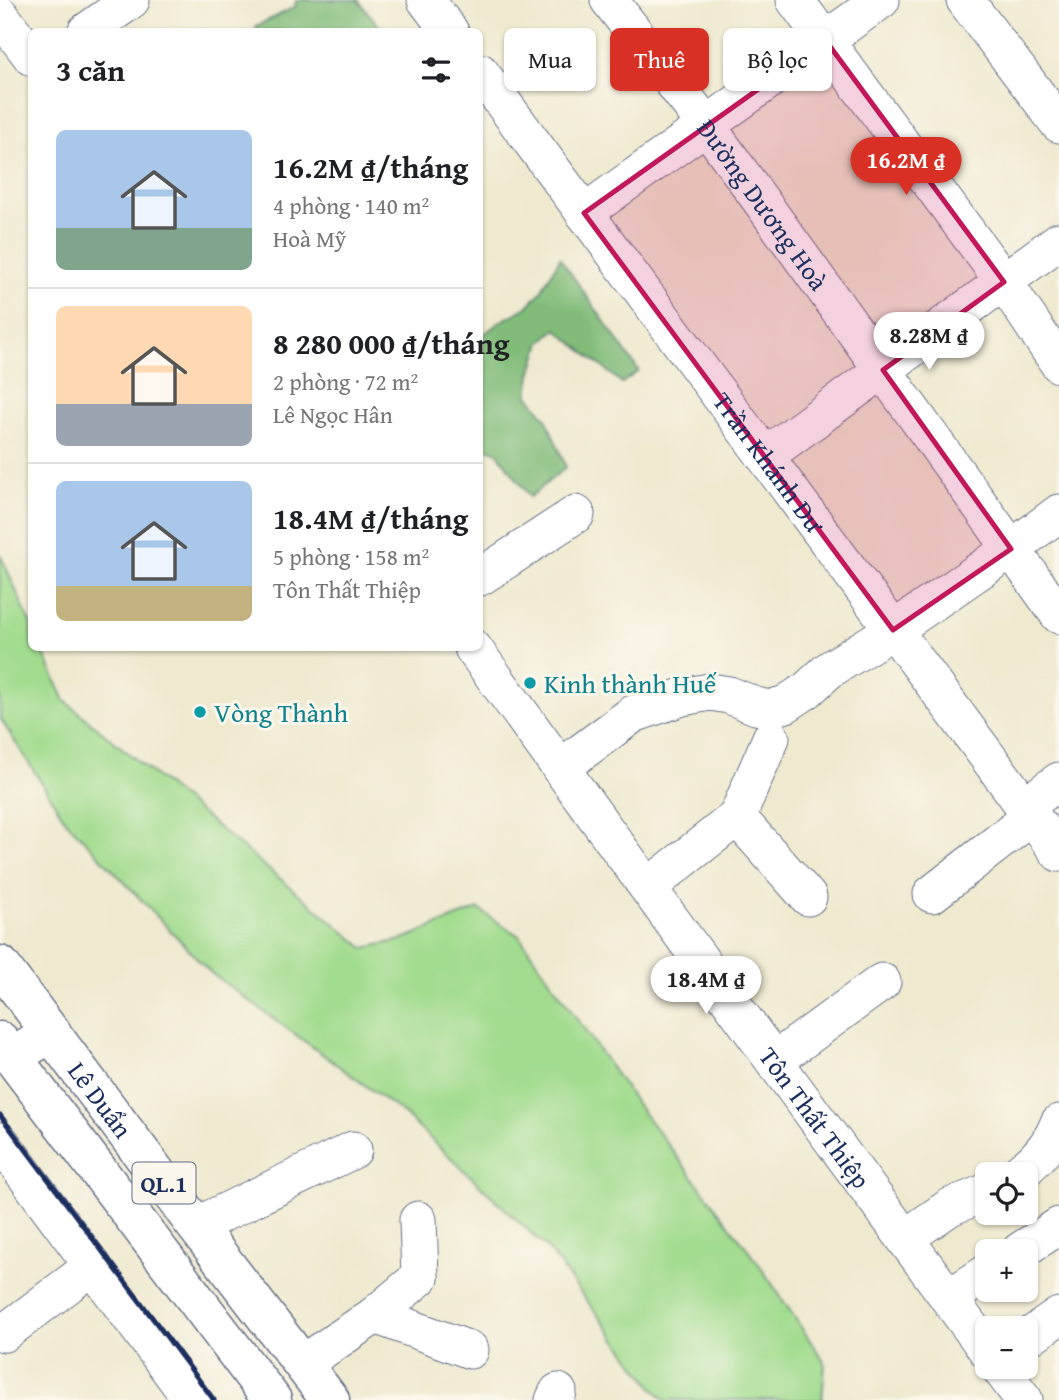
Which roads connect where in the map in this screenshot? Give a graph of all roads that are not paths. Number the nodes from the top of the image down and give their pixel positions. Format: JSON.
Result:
{"nodes":[{"id":1,"x":131,"y":0,"type":"edge"},
{"id":2,"x":426,"y":0,"type":"edge"},
{"id":3,"x":609,"y":0,"type":"edge"},
{"id":4,"x":795,"y":0,"type":"edge"},
{"id":5,"x":881,"y":0,"type":"edge"},
{"id":6,"x":965,"y":0,"type":"edge"},
{"id":7,"x":0,"y":15,"type":"edge"},
{"id":8,"x":92,"y":28,"type":"edge"},
{"id":9,"x":447,"y":28,"type":"edge"},
{"id":10,"x":816,"y":28,"type":"edge"},
{"id":11,"x":832,"y":37,"type":"edge"},
{"id":12,"x":832,"y":49,"type":"edge"},
{"id":13,"x":28,"y":52,"type":"edge"},
{"id":14,"x":483,"y":76,"type":"edge"},
{"id":15,"x":756,"y":91,"type":"edge"},
{"id":16,"x":1059,"y":124,"type":"edge"},
{"id":17,"x":707,"y":126,"type":"junction"},
{"id":18,"x":584,"y":213,"type":"junction"},
{"id":19,"x":1059,"y":240,"type":"edge"},
{"id":20,"x":1004,"y":282,"type":"junction"},
{"id":21,"x":1059,"y":364,"type":"edge"},
{"id":22,"x":883,"y":370,"type":"junction"},
{"id":23,"x":765,"y":456,"type":"junction"},
{"id":24,"x":1059,"y":513,"type":"edge"},
{"id":25,"x":576,"y":514,"type":"dead end"},
{"id":26,"x":1011,"y":549,"type":"junction"},
{"id":27,"x":483,"y":575,"type":"edge"},
{"id":28,"x":1059,"y":615,"type":"edge"},
{"id":29,"x":893,"y":630,"type":"junction"},
{"id":30,"x":475,"y":651,"type":"edge"},
{"id":31,"x":771,"y":738,"type":"dead end"},
{"id":32,"x":560,"y":768,"type":"junction"},
{"id":33,"x":1059,"y":781,"type":"edge"},
{"id":34,"x":1029,"y":811,"type":"junction"},
{"id":35,"x":737,"y":817,"type":"junction"},
{"id":36,"x":1059,"y":853,"type":"edge"},
{"id":37,"x":648,"y":887,"type":"junction"},
{"id":38,"x":932,"y":894,"type":"dead end"},
{"id":39,"x":808,"y":897,"type":"dead end"},
{"id":40,"x":0,"y":964,"type":"edge"},
{"id":41,"x":882,"y":982,"type":"dead end"},
{"id":42,"x":52,"y":1033,"type":"junction"},
{"id":43,"x":6,"y":1048,"type":"edge"},
{"id":44,"x":775,"y":1062,"type":"junction"},
{"id":45,"x":1059,"y":1123,"type":"edge"},
{"id":46,"x":0,"y":1141,"type":"edge"},
{"id":47,"x":353,"y":1150,"type":"dead end"},
{"id":48,"x":1033,"y":1162,"type":"edge"},
{"id":49,"x":975,"y":1197,"type":"edge"},
{"id":50,"x":418,"y":1220,"type":"dead end"},
{"id":51,"x":196,"y":1226,"type":"junction"},
{"id":52,"x":1059,"y":1226,"type":"edge"},
{"id":53,"x":905,"y":1238,"type":"junction"},
{"id":54,"x":1038,"y":1239,"type":"edge"},
{"id":55,"x":93,"y":1266,"type":"junction"},
{"id":56,"x":975,"y":1281,"type":"edge"},
{"id":57,"x":949,"y":1298,"type":"junction"},
{"id":58,"x":374,"y":1315,"type":"junction"},
{"id":59,"x":1059,"y":1316,"type":"edge"},
{"id":60,"x":1038,"y":1331,"type":"edge"},
{"id":61,"x":4,"y":1333,"type":"dead end"},
{"id":62,"x":975,"y":1334,"type":"edge"},
{"id":63,"x":470,"y":1350,"type":"dead end"},
{"id":64,"x":302,"y":1364,"type":"junction"},
{"id":65,"x":1008,"y":1379,"type":"edge"},
{"id":66,"x":192,"y":1400,"type":"edge"},
{"id":67,"x":272,"y":1400,"type":"edge"},
{"id":68,"x":330,"y":1400,"type":"edge"},
{"id":69,"x":1024,"y":1400,"type":"edge"}],
"edges":[{"from":1,"to":8,"type":"street"},
{"from":2,"to":9,"type":"street"},
{"from":3,"to":17,"type":"street","name":"Đường Dương Hoà"},
{"from":4,"to":10,"type":"street"},
{"from":5,"to":11,"type":"street"},
{"from":6,"to":16,"type":"street"},
{"from":7,"to":13,"type":"street"},
{"from":12,"to":20,"type":"street"},
{"from":14,"to":18,"type":"street","name":"Trần Khánh Dư"},
{"from":15,"to":17,"type":"street"},
{"from":17,"to":18,"type":"street"},
{"from":17,"to":22,"type":"street","name":"Đường Dương Hoà"},
{"from":18,"to":23,"type":"street","name":"Trần Khánh Dư"},
{"from":19,"to":20,"type":"street"},
{"from":20,"to":21,"type":"street"},
{"from":20,"to":22,"type":"street"},
{"from":22,"to":23,"type":"street"},
{"from":22,"to":26,"type":"street","name":"Đường Dương Hoà"},
{"from":23,"to":29,"type":"street","name":"Trần Khánh Dư"},
{"from":24,"to":26,"type":"street"},
{"from":25,"to":27,"type":"street"},
{"from":26,"to":28,"type":"street","name":"Đường Dương Hoà"},
{"from":26,"to":29,"type":"street"},
{"from":29,"to":32,"type":"street"},
{"from":29,"to":34,"type":"street","name":"Trần Khánh Dư"},
{"from":30,"to":32,"type":"street","name":"Tôn Thất Thiệp"},
{"from":31,"to":35,"type":"street"},
{"from":32,"to":37,"type":"street","name":"Tôn Thất Thiệp"},
{"from":33,"to":34,"type":"street"},
{"from":34,"to":36,"type":"street","name":"Trần Khánh Dư"},
{"from":34,"to":38,"type":"street"},
{"from":35,"to":37,"type":"street"},
{"from":35,"to":39,"type":"street"},
{"from":37,"to":44,"type":"street","name":"Tôn Thất Thiệp"},
{"from":40,"to":42,"type":"main road","name":"Lê Duẩn","number":"QL.1"},
{"from":41,"to":44,"type":"street"},
{"from":42,"to":43,"type":"main road"},
{"from":42,"to":51,"type":"main road","name":"Lê Duẩn","number":"QL.1"},
{"from":43,"to":67,"type":"main road","name":"Lê Duẩn","number":"QL.1"},
{"from":44,"to":53,"type":"street","name":"Tôn Thất Thiệp"},
{"from":45,"to":48,"type":"street"},
{"from":46,"to":55,"type":"street"},
{"from":47,"to":51,"type":"street"},
{"from":49,"to":53,"type":"street"},
{"from":50,"to":58,"type":"street"},
{"from":51,"to":64,"type":"main road","name":"Lê Duẩn","number":"QL.1"},
{"from":52,"to":54,"type":"street"},
{"from":53,"to":57,"type":"street","name":"Tôn Thất Thiệp"},
{"from":55,"to":61,"type":"street"},
{"from":55,"to":66,"type":"street"},
{"from":56,"to":57,"type":"street"},
{"from":57,"to":62,"type":"street","name":"Tôn Thất Thiệp"},
{"from":58,"to":63,"type":"street"},
{"from":58,"to":64,"type":"street"},
{"from":59,"to":60,"type":"street"},
{"from":64,"to":68,"type":"main road","name":"Lê Duẩn","number":"QL.1"},
{"from":65,"to":69,"type":"street"}]}
